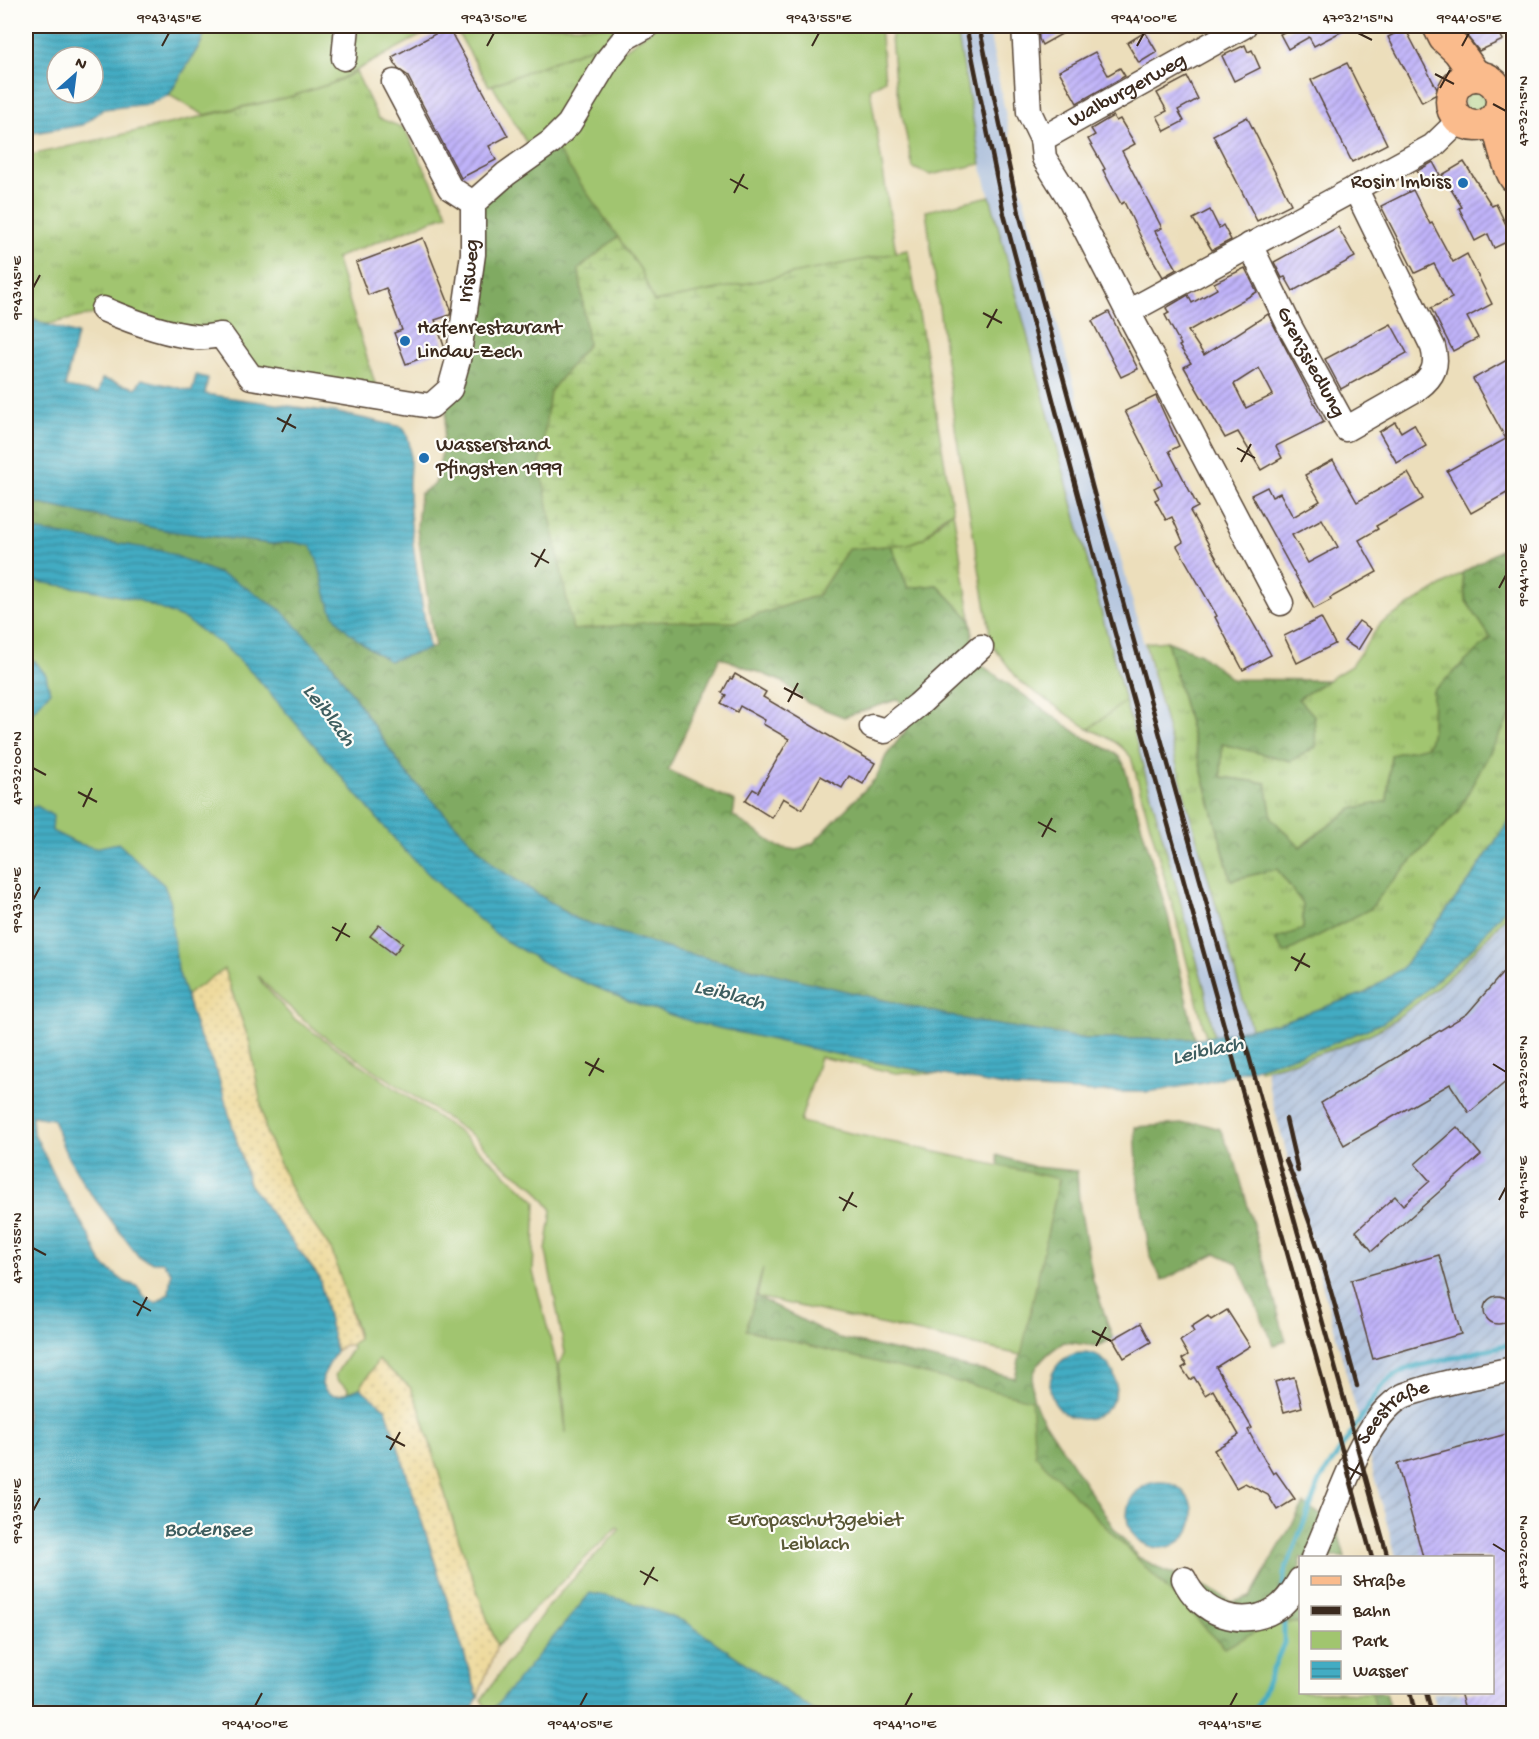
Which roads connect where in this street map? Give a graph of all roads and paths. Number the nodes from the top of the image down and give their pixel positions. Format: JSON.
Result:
{"nodes":[{"id":1,"x":347,"y":26,"type":"edge"},
{"id":2,"x":647,"y":26,"type":"edge"},
{"id":3,"x":1024,"y":26,"type":"edge"},
{"id":4,"x":1244,"y":26,"type":"edge"},
{"id":5,"x":1441,"y":32,"type":"edge"},
{"id":6,"x":344,"y":58,"type":"dead end"},
{"id":7,"x":394,"y":82,"type":"dead end"},
{"id":8,"x":1465,"y":83,"type":"junction"},
{"id":9,"x":1488,"y":111,"type":"edge"},
{"id":10,"x":1042,"y":139,"type":"junction"},
{"id":11,"x":1510,"y":170,"type":"edge"},
{"id":12,"x":1354,"y":188,"type":"junction"},
{"id":13,"x":473,"y":203,"type":"junction"},
{"id":14,"x":1250,"y":245,"type":"junction"},
{"id":15,"x":103,"y":309,"type":"dead end"},
{"id":16,"x":1128,"y":312,"type":"junction"},
{"id":17,"x":1281,"y":603,"type":"dead end"},
{"id":18,"x":981,"y":647,"type":"dead end"},
{"id":19,"x":872,"y":727,"type":"dead end"},
{"id":20,"x":1514,"y":1369,"type":"edge"},
{"id":21,"x":1313,"y":1556,"type":"edge"},
{"id":22,"x":1184,"y":1579,"type":"dead end"},
{"id":23,"x":1299,"y":1583,"type":"edge"}],
"edges":[{"from":1,"to":6,"type":"street"},
{"from":2,"to":13,"type":"street"},
{"from":3,"to":10,"type":"street"},
{"from":4,"to":10,"type":"street","name":"Walburgerweg"},
{"from":5,"to":8,"type":"main road"},
{"from":7,"to":13,"type":"street"},
{"from":8,"to":9,"type":"main road"},
{"from":8,"to":9,"type":"main road"},
{"from":9,"to":11,"type":"main road"},
{"from":9,"to":12,"type":"street"},
{"from":10,"to":16,"type":"street"},
{"from":12,"to":14,"type":"street"},
{"from":12,"to":14,"type":"street","name":"Grenzsiedlung"},
{"from":13,"to":15,"type":"street","name":"Irisweg"},
{"from":14,"to":16,"type":"street"},
{"from":16,"to":17,"type":"street"},
{"from":18,"to":19,"type":"street"},
{"from":20,"to":21,"type":"street","name":"Seestraße"},
{"from":22,"to":23,"type":"street"}]}
